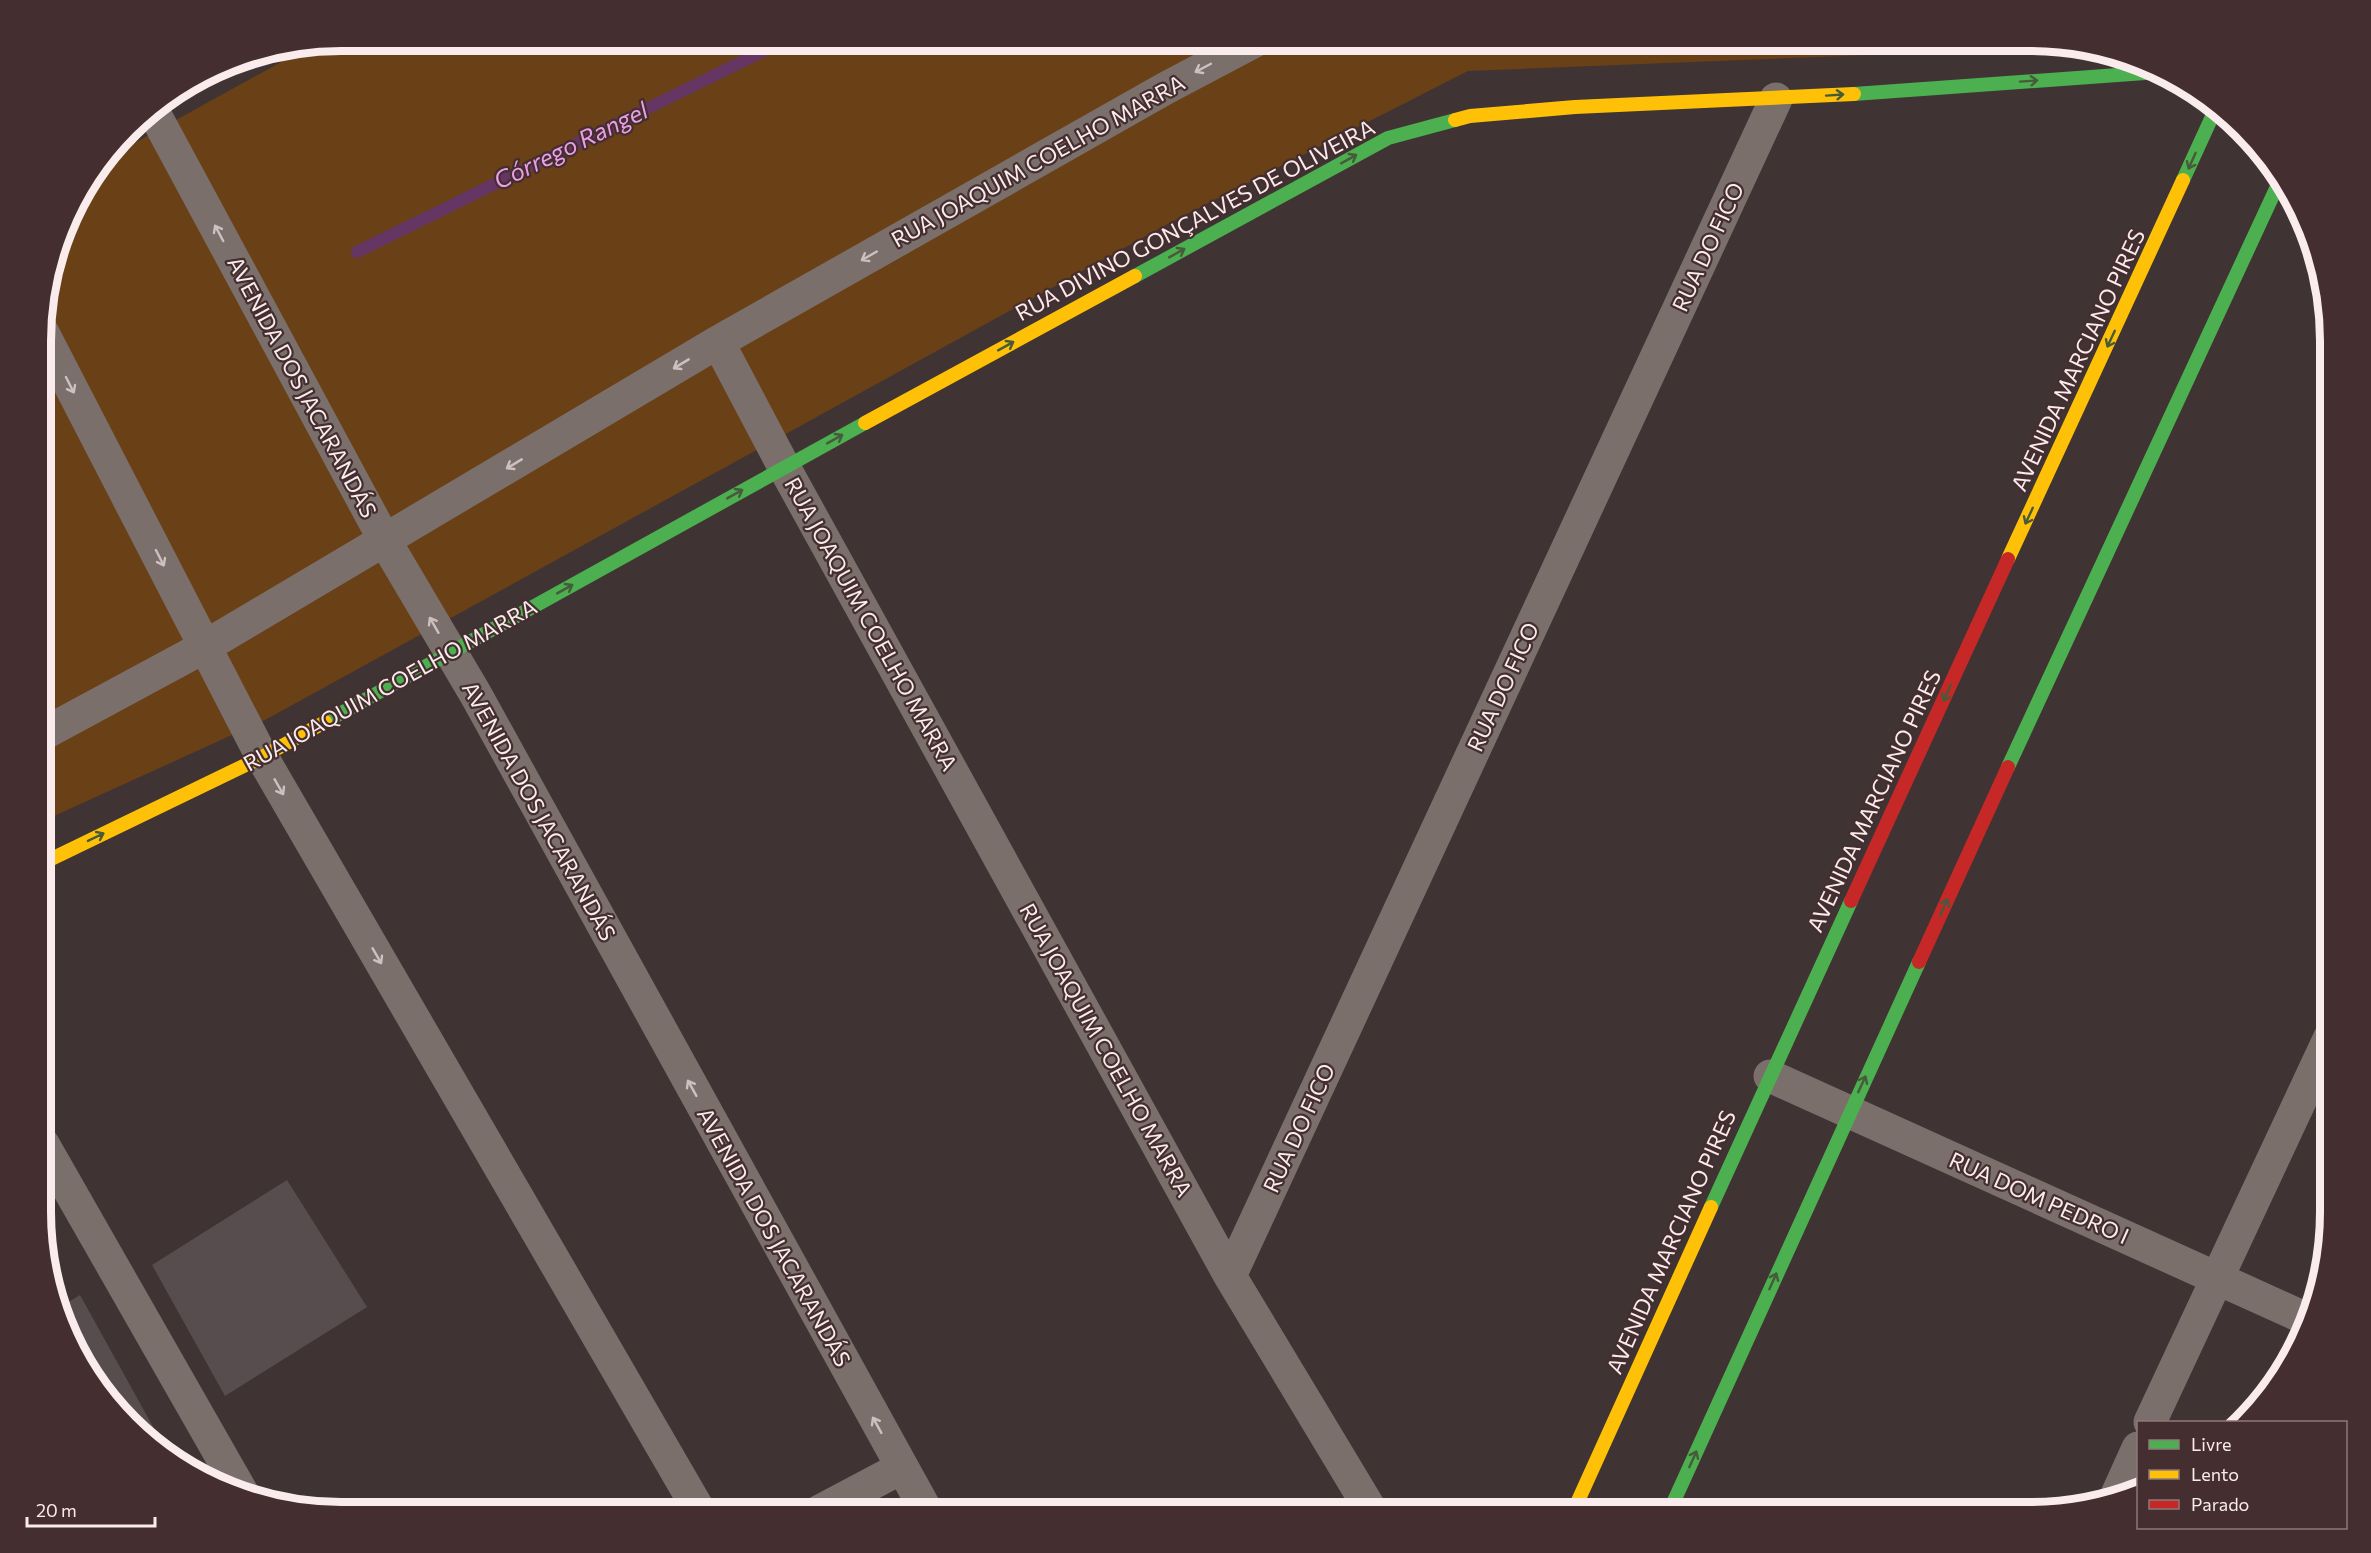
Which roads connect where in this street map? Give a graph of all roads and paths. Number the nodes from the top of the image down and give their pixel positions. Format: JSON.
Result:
{"nodes":[{"id":1,"x":1235,"y":51,"type":"edge"},
{"id":2,"x":2141,"y":73,"type":"edge"},
{"id":3,"x":1776,"y":99,"type":"junction"},
{"id":4,"x":2212,"y":116,"type":"edge"},
{"id":5,"x":157,"y":118,"type":"edge"},
{"id":6,"x":2276,"y":188,"type":"edge"},
{"id":7,"x":718,"y":342,"type":"junction"},
{"id":8,"x":51,"y":348,"type":"edge"},
{"id":9,"x":784,"y":467,"type":"junction"},
{"id":10,"x":385,"y":541,"type":"junction"},
{"id":11,"x":206,"y":646,"type":"junction"},
{"id":12,"x":450,"y":652,"type":"junction"},
{"id":13,"x":51,"y":730,"type":"edge"},
{"id":14,"x":262,"y":757,"type":"junction"},
{"id":15,"x":51,"y":859,"type":"edge"},
{"id":16,"x":2320,"y":1058,"type":"edge"},
{"id":17,"x":1770,"y":1076,"type":"junction"},
{"id":18,"x":1849,"y":1112,"type":"junction"},
{"id":19,"x":51,"y":1158,"type":"edge"},
{"id":20,"x":1230,"y":1276,"type":"junction"},
{"id":21,"x":2216,"y":1278,"type":"junction"},
{"id":22,"x":2301,"y":1316,"type":"edge"},
{"id":23,"x":2150,"y":1421,"type":"edge"},
{"id":24,"x":2137,"y":1452,"type":"edge"},
{"id":25,"x":901,"y":1468,"type":"junction"},
{"id":26,"x":236,"y":1482,"type":"edge"},
{"id":27,"x":2120,"y":1488,"type":"edge"},
{"id":28,"x":694,"y":1502,"type":"edge"},
{"id":29,"x":837,"y":1502,"type":"edge"},
{"id":30,"x":921,"y":1502,"type":"edge"},
{"id":31,"x":1366,"y":1502,"type":"edge"},
{"id":32,"x":1578,"y":1502,"type":"edge"},
{"id":33,"x":1674,"y":1502,"type":"edge"}],
"edges":[{"from":1,"to":7,"type":"street","name":"RUA JOAQUIM COELHO MARRA","one_way":true},
{"from":3,"to":2,"type":"street","name":"RUA DIVINO GONÇALVES DE OLIVEIRA","one_way":true},
{"from":9,"to":3,"type":"street","name":"RUA DIVINO GONÇALVES DE OLIVEIRA","one_way":true},
{"from":3,"to":20,"type":"street","name":"RUA DO FICO"},
{"from":4,"to":17,"type":"street","name":"AVENIDA MARCIANO PIRES","one_way":true},
{"from":10,"to":5,"type":"street","name":"AVENIDA DOS JACARANDÁS","one_way":true},
{"from":18,"to":6,"type":"street","one_way":true},
{"from":7,"to":9,"type":"street"},
{"from":7,"to":10,"type":"street","name":"RUA JOAQUIM COELHO MARRA","one_way":true},
{"from":8,"to":11,"type":"street","one_way":true},
{"from":12,"to":9,"type":"street","name":"RUA JOAQUIM COELHO MARRA","one_way":true},
{"from":9,"to":20,"type":"street","name":"RUA JOAQUIM COELHO MARRA"},
{"from":10,"to":11,"type":"street","name":"RUA JOAQUIM COELHO MARRA"},
{"from":12,"to":10,"type":"street","name":"AVENIDA DOS JACARANDÁS","one_way":true},
{"from":11,"to":13,"type":"street","name":"RUA JOAQUIM COELHO MARRA"},
{"from":11,"to":14,"type":"street"},
{"from":12,"to":14,"type":"street","name":"RUA JOAQUIM COELHO MARRA"},
{"from":25,"to":12,"type":"street","name":"AVENIDA DOS JACARANDÁS","one_way":true},
{"from":15,"to":14,"type":"street","name":"RUA JOAQUIM COELHO MARRA","one_way":true},
{"from":14,"to":28,"type":"street","one_way":true},
{"from":16,"to":21,"type":"street"},
{"from":17,"to":18,"type":"street","name":"RUA DOM PEDRO I"},
{"from":17,"to":32,"type":"street","name":"AVENIDA MARCIANO PIRES"},
{"from":18,"to":21,"type":"street","name":"RUA DOM PEDRO I"},
{"from":33,"to":18,"type":"street","one_way":true},
{"from":19,"to":26,"type":"street"},
{"from":20,"to":31,"type":"street","name":"RUA JOAQUIM COELHO MARRA"},
{"from":21,"to":22,"type":"street","name":"RUA DOM PEDRO I"},
{"from":21,"to":23,"type":"street"},
{"from":24,"to":27,"type":"street"},
{"from":25,"to":29,"type":"street"},
{"from":25,"to":30,"type":"street","name":"AVENIDA DOS JACARANDÁS"}]}
